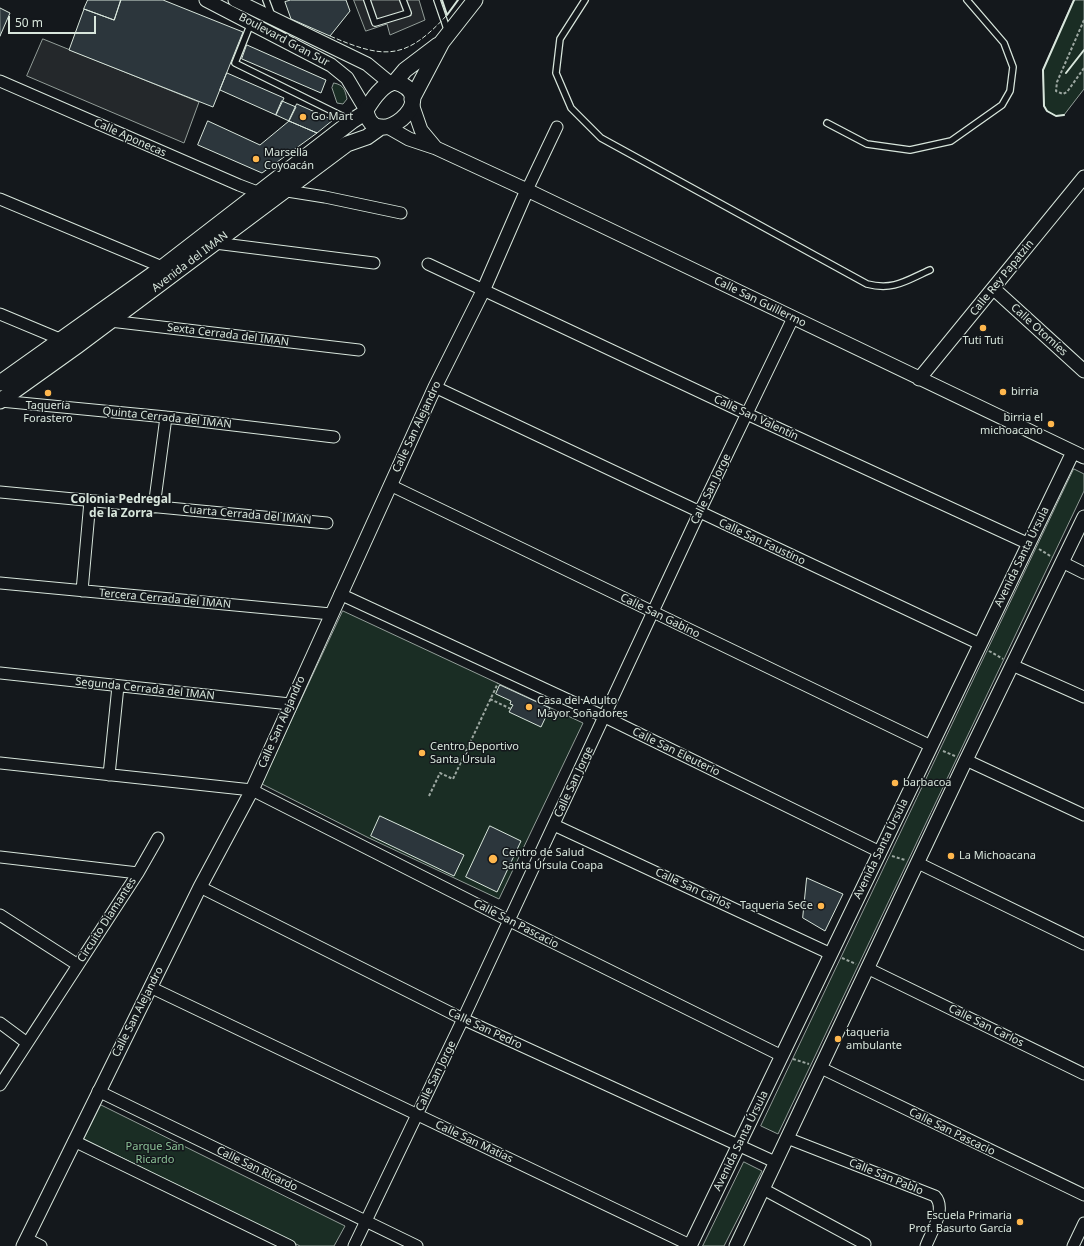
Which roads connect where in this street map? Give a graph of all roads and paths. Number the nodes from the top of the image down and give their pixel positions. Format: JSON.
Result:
{"nodes":[{"id":1,"x":206,"y":0,"type":"edge"},
{"id":2,"x":266,"y":0,"type":"edge"},
{"id":3,"x":367,"y":0,"type":"edge"},
{"id":4,"x":403,"y":0,"type":"edge"},
{"id":5,"x":437,"y":0,"type":"edge"},
{"id":6,"x":475,"y":0,"type":"edge"},
{"id":7,"x":585,"y":0,"type":"edge"},
{"id":8,"x":967,"y":0,"type":"edge"},
{"id":9,"x":241,"y":2,"type":"edge"},
{"id":10,"x":273,"y":20,"type":"junction"},
{"id":11,"x":1084,"y":20,"type":"edge"},
{"id":12,"x":251,"y":23,"type":"junction"},
{"id":13,"x":446,"y":38,"type":"junction"},
{"id":14,"x":1084,"y":68,"type":"edge"},
{"id":15,"x":0,"y":81,"type":"edge"},
{"id":16,"x":393,"y":83,"type":"junction"},
{"id":17,"x":412,"y":101,"type":"junction"},
{"id":18,"x":366,"y":111,"type":"junction"},
{"id":19,"x":352,"y":121,"type":"junction"},
{"id":20,"x":827,"y":123,"type":"dead end"},
{"id":21,"x":385,"y":127,"type":"junction"},
{"id":22,"x":557,"y":127,"type":"dead end"},
{"id":23,"x":436,"y":148,"type":"junction"},
{"id":24,"x":1084,"y":177,"type":"edge"},
{"id":25,"x":285,"y":189,"type":"junction"},
{"id":26,"x":527,"y":190,"type":"junction"},
{"id":27,"x":260,"y":193,"type":"junction"},
{"id":28,"x":0,"y":199,"type":"edge"},
{"id":29,"x":401,"y":213,"type":"dead end"},
{"id":30,"x":211,"y":238,"type":"junction"},
{"id":31,"x":374,"y":263,"type":"dead end"},
{"id":32,"x":428,"y":264,"type":"dead end"},
{"id":33,"x":169,"y":270,"type":"junction"},
{"id":34,"x":930,"y":270,"type":"dead end"},
{"id":35,"x":994,"y":289,"type":"junction"},
{"id":36,"x":483,"y":291,"type":"junction"},
{"id":37,"x":0,"y":314,"type":"edge"},
{"id":38,"x":106,"y":317,"type":"junction"},
{"id":39,"x":793,"y":318,"type":"junction"},
{"id":40,"x":62,"y":340,"type":"junction"},
{"id":41,"x":77,"y":346,"type":"junction"},
{"id":42,"x":359,"y":350,"type":"dead end"},
{"id":43,"x":1084,"y":371,"type":"edge"},
{"id":44,"x":919,"y":379,"type":"junction"},
{"id":45,"x":0,"y":383,"type":"edge"},
{"id":46,"x":435,"y":387,"type":"junction"},
{"id":47,"x":0,"y":401,"type":"edge"},
{"id":48,"x":747,"y":414,"type":"junction"},
{"id":49,"x":166,"y":417,"type":"junction"},
{"id":50,"x":334,"y":437,"type":"dead end"},
{"id":51,"x":1078,"y":455,"type":"edge"},
{"id":52,"x":390,"y":485,"type":"junction"},
{"id":53,"x":0,"y":492,"type":"edge"},
{"id":54,"x":90,"y":501,"type":"junction"},
{"id":55,"x":154,"y":507,"type":"junction"},
{"id":56,"x":700,"y":513,"type":"junction"},
{"id":57,"x":1084,"y":517,"type":"edge"},
{"id":58,"x":327,"y":523,"type":"dead end"},
{"id":59,"x":1029,"y":544,"type":"junction"},
{"id":60,"x":1062,"y":562,"type":"junction"},
{"id":61,"x":1084,"y":573,"type":"edge"},
{"id":62,"x":0,"y":583,"type":"edge"},
{"id":63,"x":82,"y":591,"type":"junction"},
{"id":64,"x":340,"y":594,"type":"junction"},
{"id":65,"x":654,"y":613,"type":"junction"},
{"id":66,"x":331,"y":614,"type":"junction"},
{"id":67,"x":980,"y":644,"type":"junction"},
{"id":68,"x":1012,"y":665,"type":"junction"},
{"id":69,"x":0,"y":673,"type":"edge"},
{"id":70,"x":498,"y":683,"type":"dead end"},
{"id":71,"x":118,"y":686,"type":"junction"},
{"id":72,"x":1084,"y":697,"type":"edge"},
{"id":73,"x":490,"y":699,"type":"junction"},
{"id":74,"x":290,"y":704,"type":"junction"},
{"id":75,"x":511,"y":709,"type":"dead end"},
{"id":76,"x":605,"y":717,"type":"junction"},
{"id":77,"x":931,"y":746,"type":"junction"},
{"id":78,"x":966,"y":760,"type":"junction"},
{"id":79,"x":0,"y":763,"type":"edge"},
{"id":80,"x":108,"y":775,"type":"junction"},
{"id":81,"x":252,"y":790,"type":"junction"},
{"id":82,"x":429,"y":796,"type":"dead end"},
{"id":83,"x":1084,"y":816,"type":"edge"},
{"id":84,"x":554,"y":825,"type":"junction"},
{"id":85,"x":158,"y":838,"type":"dead end"},
{"id":86,"x":880,"y":852,"type":"junction"},
{"id":87,"x":0,"y":857,"type":"edge"},
{"id":88,"x":918,"y":863,"type":"junction"},
{"id":89,"x":138,"y":873,"type":"junction"},
{"id":90,"x":200,"y":887,"type":"junction"},
{"id":91,"x":0,"y":915,"type":"edge"},
{"id":92,"x":508,"y":920,"type":"junction"},
{"id":93,"x":1084,"y":944,"type":"edge"},
{"id":94,"x":832,"y":954,"type":"junction"},
{"id":95,"x":78,"y":965,"type":"junction"},
{"id":96,"x":867,"y":968,"type":"junction"},
{"id":97,"x":150,"y":987,"type":"junction"},
{"id":98,"x":463,"y":1019,"type":"junction"},
{"id":99,"x":0,"y":1024,"type":"edge"},
{"id":100,"x":27,"y":1043,"type":"junction"},
{"id":101,"x":782,"y":1056,"type":"junction"},
{"id":102,"x":821,"y":1068,"type":"junction"},
{"id":103,"x":1084,"y":1074,"type":"edge"},
{"id":104,"x":0,"y":1085,"type":"edge"},
{"id":105,"x":98,"y":1091,"type":"junction"},
{"id":106,"x":417,"y":1115,"type":"junction"},
{"id":107,"x":787,"y":1138,"type":"junction"},
{"id":108,"x":74,"y":1141,"type":"junction"},
{"id":109,"x":738,"y":1146,"type":"junction"},
{"id":110,"x":775,"y":1162,"type":"junction"},
{"id":111,"x":763,"y":1189,"type":"junction"},
{"id":112,"x":1084,"y":1195,"type":"edge"},
{"id":113,"x":365,"y":1222,"type":"junction"},
{"id":114,"x":1084,"y":1223,"type":"edge"},
{"id":115,"x":25,"y":1242,"type":"edge"},
{"id":116,"x":865,"y":1244,"type":"dead end"},
{"id":117,"x":690,"y":1245,"type":"edge"},
{"id":118,"x":41,"y":1246,"type":"edge"},
{"id":119,"x":290,"y":1246,"type":"edge"},
{"id":120,"x":354,"y":1246,"type":"edge"},
{"id":121,"x":417,"y":1246,"type":"edge"},
{"id":122,"x":736,"y":1246,"type":"edge"},
{"id":123,"x":926,"y":1246,"type":"edge"},
{"id":124,"x":1073,"y":1246,"type":"edge"}],
"edges":[{"from":1,"to":12,"type":"street","name":"Boulevard Gran Sur"},
{"from":2,"to":10,"type":"lane"},
{"from":3,"to":4,"type":"lane"},
{"from":5,"to":13,"type":"lane"},
{"from":6,"to":13,"type":"main road"},
{"from":7,"to":34,"type":"lane"},
{"from":8,"to":20,"type":"lane"},
{"from":9,"to":10,"type":"street","name":"Boulevard Gran Sur"},
{"from":10,"to":16,"type":"street","name":"Boulevard Gran Sur"},
{"from":11,"to":14,"type":"path"},
{"from":12,"to":18,"type":"street","name":"Boulevard Gran Sur"},
{"from":12,"to":19,"type":"lane"},
{"from":13,"to":16,"type":"main road"},
{"from":13,"to":17,"type":"main road"},
{"from":15,"to":27,"type":"street","name":"Calle Aponecas"},
{"from":16,"to":17,"type":"main road"},
{"from":16,"to":18,"type":"main road"},
{"from":17,"to":21,"type":"main road"},
{"from":17,"to":23,"type":"street","name":"Calle San Guillermo"},
{"from":18,"to":19,"type":"main road","name":"Avenida del IMAN"},
{"from":18,"to":21,"type":"main road"},
{"from":19,"to":27,"type":"main road","name":"Avenida del IMAN"},
{"from":21,"to":23,"type":"street","name":"Calle San Guillermo"},
{"from":21,"to":25,"type":"main road","name":"Avenida del IMAN"},
{"from":22,"to":26,"type":"street"},
{"from":23,"to":26,"type":"street","name":"Calle San Guillermo"},
{"from":24,"to":35,"type":"street","name":"Calle Rey Papatzin"},
{"from":25,"to":27,"type":"street"},
{"from":25,"to":29,"type":"street"},
{"from":25,"to":30,"type":"main road","name":"Avenida del IMAN"},
{"from":26,"to":36,"type":"street","name":"Calle San Alejandro"},
{"from":26,"to":39,"type":"street","name":"Calle San Guillermo"},
{"from":27,"to":30,"type":"main road","name":"Avenida del IMAN"},
{"from":28,"to":33,"type":"street"},
{"from":30,"to":31,"type":"street"},
{"from":30,"to":33,"type":"main road","name":"Avenida del IMAN"},
{"from":32,"to":36,"type":"street","name":"Calle San Valentín"},
{"from":33,"to":38,"type":"main road","name":"Avenida del IMAN"},
{"from":35,"to":43,"type":"street","name":"Calle Otomíes"},
{"from":35,"to":44,"type":"street","name":"Calle Rey Papatzin"},
{"from":36,"to":46,"type":"street","name":"Calle San Alejandro"},
{"from":36,"to":48,"type":"street","name":"Calle San Valentín"},
{"from":37,"to":40,"type":"street"},
{"from":38,"to":40,"type":"main road","name":"Avenida del IMAN"},
{"from":38,"to":41,"type":"main road","name":"Avenida del IMAN"},
{"from":38,"to":42,"type":"street","name":"Sexta Cerrada del IMAN"},
{"from":39,"to":44,"type":"street","name":"Calle San Guillermo"},
{"from":39,"to":48,"type":"street","name":"Calle San Jorge"},
{"from":40,"to":41,"type":"street"},
{"from":40,"to":45,"type":"main road","name":"Avenida del IMAN"},
{"from":41,"to":47,"type":"main road","name":"Avenida del IMAN"},
{"from":44,"to":51,"type":"street","name":"Calle San Guillermo"},
{"from":46,"to":52,"type":"street","name":"Calle San Alejandro"},
{"from":46,"to":56,"type":"street","name":"Calle San Faustino"},
{"from":47,"to":49,"type":"street","name":"Quinta Cerrada del IMAN"},
{"from":48,"to":56,"type":"street","name":"Calle San Jorge"},
{"from":48,"to":59,"type":"street","name":"Calle San Valentín"},
{"from":49,"to":50,"type":"street","name":"Quinta Cerrada del IMAN"},
{"from":49,"to":55,"type":"street"},
{"from":51,"to":59,"type":"street","name":"Avenida Santa Úrsula"},
{"from":52,"to":64,"type":"street","name":"Calle San Alejandro"},
{"from":52,"to":65,"type":"street","name":"Calle San Gabino"},
{"from":53,"to":54,"type":"street","name":"Cuarta Cerrada del IMAN"},
{"from":54,"to":55,"type":"street","name":"Cuarta Cerrada del IMAN"},
{"from":54,"to":63,"type":"street"},
{"from":55,"to":58,"type":"street","name":"Cuarta Cerrada del IMAN"},
{"from":56,"to":65,"type":"street","name":"Calle San Jorge"},
{"from":56,"to":67,"type":"street","name":"Calle San Faustino"},
{"from":57,"to":60,"type":"street"},
{"from":59,"to":60,"type":"path"},
{"from":59,"to":67,"type":"street","name":"Avenida Santa Úrsula"},
{"from":60,"to":61,"type":"street"},
{"from":60,"to":68,"type":"street"},
{"from":62,"to":63,"type":"street","name":"Tercera Cerrada del IMAN"},
{"from":63,"to":66,"type":"street","name":"Tercera Cerrada del IMAN"},
{"from":64,"to":66,"type":"street","name":"Calle San Alejandro"},
{"from":64,"to":76,"type":"street","name":"Calle San Eleuterio"},
{"from":65,"to":76,"type":"street","name":"Calle San Jorge"},
{"from":65,"to":77,"type":"street","name":"Calle San Gabino"},
{"from":66,"to":74,"type":"street","name":"Calle San Alejandro"},
{"from":67,"to":68,"type":"path"},
{"from":67,"to":77,"type":"street","name":"Avenida Santa Úrsula"},
{"from":68,"to":72,"type":"street"},
{"from":68,"to":78,"type":"street"},
{"from":69,"to":71,"type":"street","name":"Segunda Cerrada del IMAN"},
{"from":70,"to":73,"type":"path"},
{"from":71,"to":74,"type":"street","name":"Segunda Cerrada del IMAN"},
{"from":71,"to":80,"type":"street"},
{"from":73,"to":75,"type":"path"},
{"from":73,"to":82,"type":"path"},
{"from":74,"to":81,"type":"street","name":"Calle San Alejandro"},
{"from":76,"to":84,"type":"street","name":"Calle San Jorge"},
{"from":76,"to":86,"type":"street","name":"Calle San Eleuterio"},
{"from":77,"to":78,"type":"path"},
{"from":77,"to":86,"type":"street","name":"Avenida Santa Úrsula"},
{"from":78,"to":83,"type":"street"},
{"from":78,"to":88,"type":"street"},
{"from":79,"to":80,"type":"street"},
{"from":80,"to":81,"type":"street"},
{"from":81,"to":90,"type":"street","name":"Calle San Alejandro"},
{"from":81,"to":92,"type":"street","name":"Calle San Pascacio"},
{"from":84,"to":92,"type":"street","name":"Calle San Jorge"},
{"from":84,"to":94,"type":"street","name":"Calle San Carlos"},
{"from":85,"to":89,"type":"street"},
{"from":86,"to":88,"type":"path"},
{"from":86,"to":94,"type":"street","name":"Avenida Santa Úrsula"},
{"from":87,"to":89,"type":"street","name":"Circuito Diamantes"},
{"from":88,"to":93,"type":"street"},
{"from":88,"to":96,"type":"street"},
{"from":89,"to":95,"type":"street","name":"Circuito Diamantes"},
{"from":90,"to":97,"type":"street","name":"Calle San Alejandro"},
{"from":90,"to":98,"type":"street","name":"Calle San Pedro"},
{"from":91,"to":95,"type":"street"},
{"from":92,"to":98,"type":"street","name":"Calle San Jorge"},
{"from":92,"to":101,"type":"street","name":"Calle San Pascacio"},
{"from":94,"to":96,"type":"path"},
{"from":94,"to":101,"type":"street","name":"Avenida Santa Úrsula"},
{"from":95,"to":100,"type":"street","name":"Circuito Diamantes"},
{"from":96,"to":102,"type":"street"},
{"from":96,"to":103,"type":"street","name":"Calle San Carlos"},
{"from":97,"to":105,"type":"street","name":"Calle San Alejandro"},
{"from":97,"to":106,"type":"street","name":"Calle San Matías"},
{"from":98,"to":106,"type":"street","name":"Calle San Jorge"},
{"from":98,"to":109,"type":"street","name":"Calle San Pedro"},
{"from":99,"to":100,"type":"street"},
{"from":100,"to":104,"type":"street","name":"Circuito Diamantes"},
{"from":101,"to":102,"type":"path"},
{"from":101,"to":109,"type":"street","name":"Avenida Santa Úrsula"},
{"from":102,"to":107,"type":"street"},
{"from":102,"to":112,"type":"street","name":"Calle San Pascacio"},
{"from":105,"to":108,"type":"street","name":"Calle San Alejandro"},
{"from":105,"to":113,"type":"street","name":"Calle San Ricardo"},
{"from":106,"to":113,"type":"street","name":"Calle San Jorge"},
{"from":106,"to":117,"type":"street","name":"Calle San Matías"},
{"from":107,"to":110,"type":"street"},
{"from":107,"to":123,"type":"street","name":"Calle San Pablo"},
{"from":108,"to":115,"type":"street","name":"Calle San Alejandro"},
{"from":108,"to":119,"type":"street"},
{"from":109,"to":110,"type":"street","name":"Calle San Pedro"},
{"from":109,"to":117,"type":"street","name":"Avenida Santa Úrsula"},
{"from":110,"to":111,"type":"street"},
{"from":111,"to":116,"type":"street"},
{"from":111,"to":122,"type":"street"},
{"from":113,"to":120,"type":"street","name":"Calle San Jorge"},
{"from":113,"to":121,"type":"street","name":"Calle San Ricardo"},
{"from":114,"to":124,"type":"street"},
{"from":115,"to":118,"type":"street"}]}
